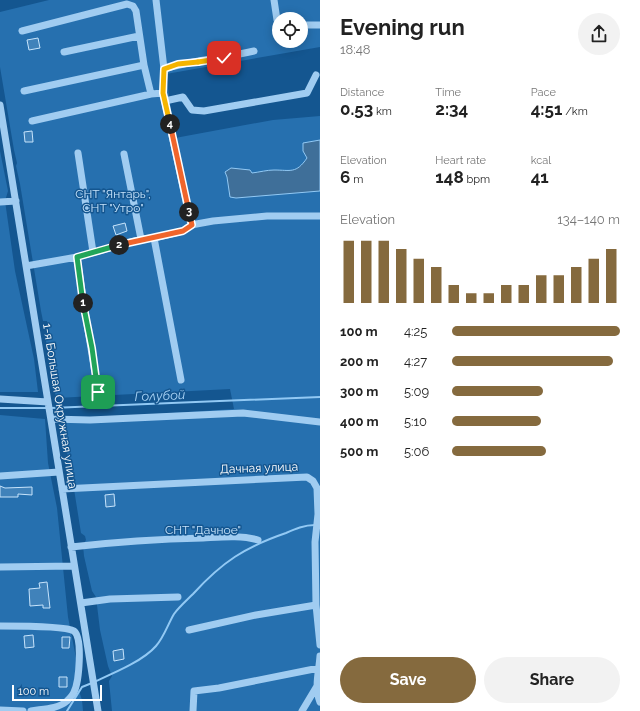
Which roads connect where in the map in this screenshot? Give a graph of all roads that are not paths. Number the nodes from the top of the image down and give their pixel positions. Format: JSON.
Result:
{"nodes":[{"id":1,"x":156,"y":0,"type":"edge"},
{"id":2,"x":274,"y":0,"type":"edge"},
{"id":3,"x":276,"y":12,"type":"edge"},
{"id":4,"x":308,"y":25,"type":"edge"},
{"id":5,"x":320,"y":25,"type":"edge"},
{"id":6,"x":22,"y":31,"type":"dead end"},
{"id":7,"x":139,"y":36,"type":"junction"},
{"id":8,"x":254,"y":51,"type":"dead end"},
{"id":9,"x":64,"y":52,"type":"dead end"},
{"id":10,"x":144,"y":65,"type":"junction"},
{"id":11,"x":164,"y":69,"type":"junction"},
{"id":12,"x":316,"y":75,"type":"dead end"},
{"id":13,"x":24,"y":91,"type":"dead end"},
{"id":14,"x":163,"y":93,"type":"junction"},
{"id":15,"x":151,"y":94,"type":"junction"},
{"id":16,"x":165,"y":101,"type":"junction"},
{"id":17,"x":0,"y":105,"type":"edge"},
{"id":18,"x":32,"y":122,"type":"dead end"},
{"id":19,"x":3,"y":147,"type":"edge"},
{"id":20,"x":78,"y":153,"type":"dead end"},
{"id":21,"x":124,"y":154,"type":"dead end"},
{"id":22,"x":16,"y":201,"type":"junction"},
{"id":23,"x":0,"y":202,"type":"edge"},
{"id":24,"x":320,"y":216,"type":"edge"},
{"id":25,"x":192,"y":225,"type":"junction"},
{"id":26,"x":154,"y":238,"type":"junction"},
{"id":27,"x":141,"y":239,"type":"junction"},
{"id":28,"x":93,"y":252,"type":"junction"},
{"id":29,"x":77,"y":257,"type":"junction"},
{"id":30,"x":26,"y":266,"type":"junction"},
{"id":31,"x":181,"y":380,"type":"dead end"},
{"id":32,"x":98,"y":392,"type":"dead end"},
{"id":33,"x":0,"y":399,"type":"edge"},
{"id":34,"x":48,"y":402,"type":"junction"},
{"id":35,"x":51,"y":416,"type":"junction"},
{"id":36,"x":320,"y":422,"type":"edge"},
{"id":37,"x":59,"y":472,"type":"junction"},
{"id":38,"x":0,"y":476,"type":"edge"},
{"id":39,"x":62,"y":489,"type":"junction"},
{"id":40,"x":258,"y":540,"type":"dead end"},
{"id":41,"x":71,"y":546,"type":"junction"},
{"id":42,"x":74,"y":566,"type":"junction"},
{"id":43,"x":0,"y":567,"type":"edge"},
{"id":44,"x":178,"y":597,"type":"dead end"},
{"id":45,"x":81,"y":603,"type":"junction"},
{"id":46,"x":316,"y":605,"type":"junction"},
{"id":47,"x":0,"y":626,"type":"edge"},
{"id":48,"x":189,"y":630,"type":"dead end"},
{"id":49,"x":320,"y":645,"type":"edge"},
{"id":50,"x":320,"y":656,"type":"edge"},
{"id":51,"x":319,"y":668,"type":"edge"},
{"id":52,"x":317,"y":686,"type":"junction"},
{"id":53,"x":320,"y":702,"type":"edge"},
{"id":54,"x":0,"y":710,"type":"edge"},
{"id":55,"x":23,"y":711,"type":"edge"},
{"id":56,"x":31,"y":711,"type":"edge"},
{"id":57,"x":98,"y":711,"type":"edge"},
{"id":58,"x":193,"y":711,"type":"edge"},
{"id":59,"x":302,"y":711,"type":"edge"}],
"edges":[{"from":1,"to":11,"type":"street"},
{"from":2,"to":3,"type":"street"},
{"from":4,"to":5,"type":"street"},
{"from":6,"to":7,"type":"street"},
{"from":7,"to":9,"type":"street"},
{"from":7,"to":10,"type":"street"},
{"from":8,"to":11,"type":"street"},
{"from":10,"to":13,"type":"street"},
{"from":10,"to":15,"type":"street"},
{"from":11,"to":14,"type":"street"},
{"from":12,"to":16,"type":"street"},
{"from":14,"to":15,"type":"street"},
{"from":14,"to":16,"type":"street"},
{"from":15,"to":18,"type":"street"},
{"from":16,"to":25,"type":"street"},
{"from":17,"to":19,"type":"street","name":"1-я Большая Окружная улица"},
{"from":19,"to":22,"type":"street","name":"1-я Большая Окружная улица"},
{"from":20,"to":28,"type":"street"},
{"from":21,"to":27,"type":"street"},
{"from":22,"to":23,"type":"street"},
{"from":22,"to":30,"type":"street","name":"1-я Большая Окружная улица"},
{"from":24,"to":25,"type":"street"},
{"from":25,"to":26,"type":"street"},
{"from":26,"to":27,"type":"street"},
{"from":26,"to":31,"type":"street"},
{"from":27,"to":28,"type":"street"},
{"from":28,"to":29,"type":"street"},
{"from":29,"to":30,"type":"street"},
{"from":29,"to":32,"type":"street"},
{"from":30,"to":34,"type":"street","name":"1-я Большая Окружная улица"},
{"from":33,"to":34,"type":"street"},
{"from":34,"to":35,"type":"street","name":"1-я Большая Окружная улица"},
{"from":35,"to":36,"type":"street"},
{"from":35,"to":37,"type":"street","name":"1-я Большая Окружная улица"},
{"from":37,"to":38,"type":"street"},
{"from":37,"to":39,"type":"street","name":"1-я Большая Окружная улица"},
{"from":39,"to":41,"type":"street","name":"1-я Большая Окружная улица"},
{"from":39,"to":46,"type":"street","name":"Дачная улица"},
{"from":40,"to":41,"type":"street"},
{"from":41,"to":42,"type":"street","name":"1-я Большая Окружная улица"},
{"from":42,"to":43,"type":"street"},
{"from":42,"to":45,"type":"street","name":"1-я Большая Окружная улица"},
{"from":44,"to":45,"type":"street"},
{"from":45,"to":57,"type":"street","name":"1-я Большая Окружная улица"},
{"from":46,"to":48,"type":"street"},
{"from":46,"to":49,"type":"street","name":"Дачная улица"},
{"from":47,"to":56,"type":"street"},
{"from":50,"to":51,"type":"street"},
{"from":51,"to":52,"type":"street"},
{"from":51,"to":58,"type":"street"},
{"from":52,"to":53,"type":"street"},
{"from":52,"to":59,"type":"street"},
{"from":54,"to":55,"type":"street"}]}
